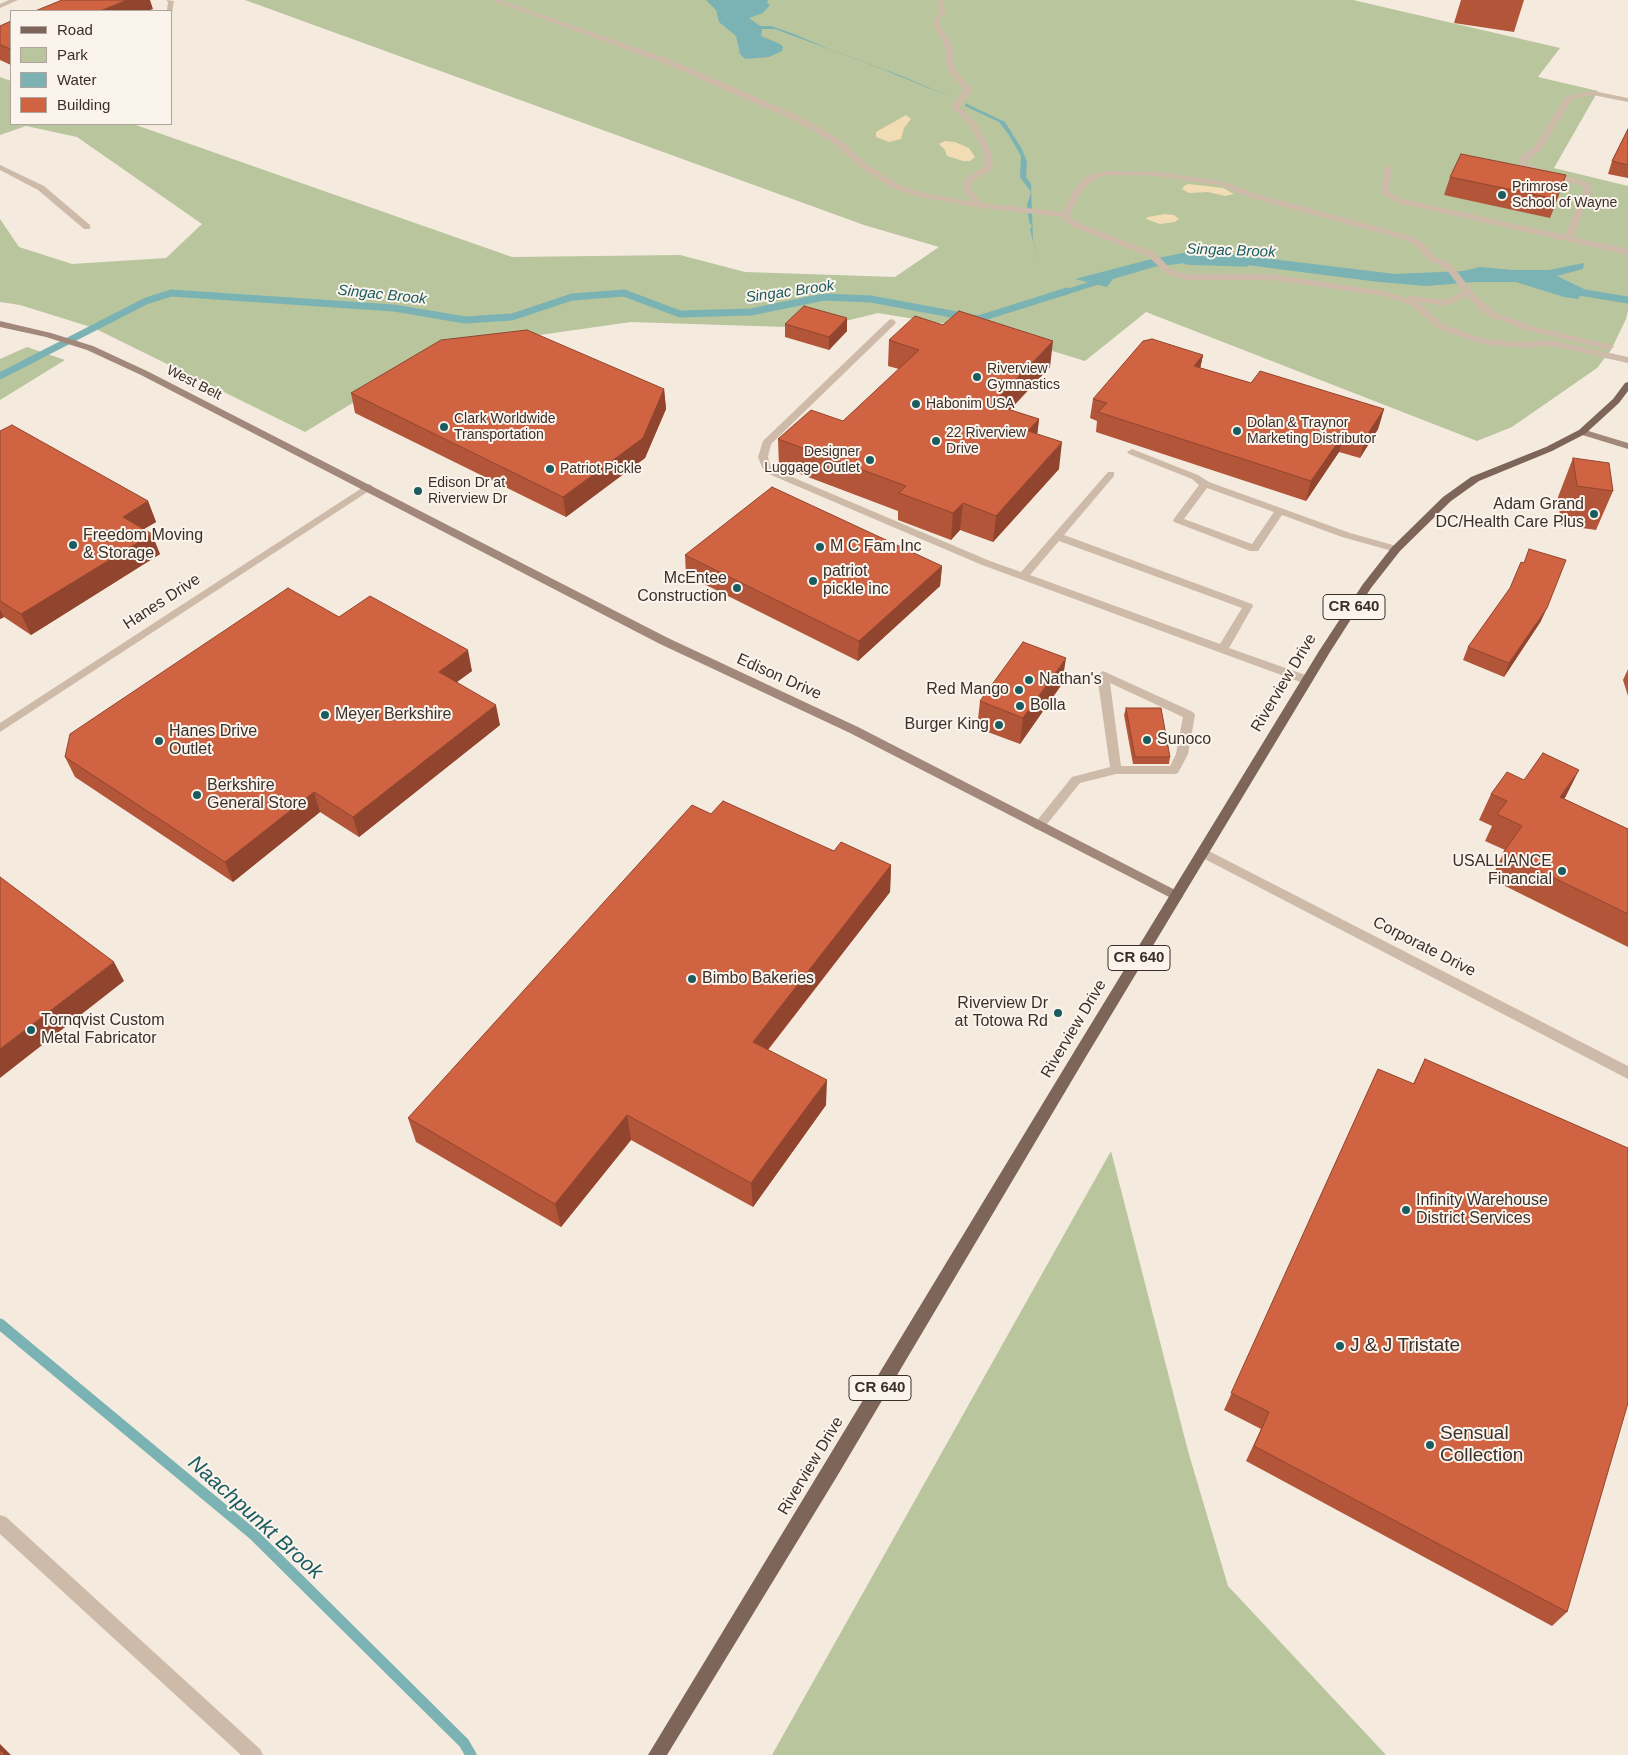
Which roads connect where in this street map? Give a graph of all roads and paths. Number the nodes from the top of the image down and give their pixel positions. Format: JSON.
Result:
{"nodes":[{"id":1,"x":15,"y":0,"type":"edge"},
{"id":2,"x":494,"y":0,"type":"edge"},
{"id":3,"x":940,"y":0,"type":"edge"},
{"id":4,"x":0,"y":6,"type":"edge"},
{"id":5,"x":1628,"y":100,"type":"edge"},
{"id":6,"x":0,"y":167,"type":"edge"},
{"id":7,"x":1388,"y":168,"type":"dead end"},
{"id":8,"x":981,"y":206,"type":"junction"},
{"id":9,"x":1066,"y":215,"type":"junction"},
{"id":10,"x":87,"y":226,"type":"dead end"},
{"id":11,"x":1568,"y":238,"type":"junction"},
{"id":12,"x":1628,"y":252,"type":"edge"},
{"id":13,"x":1467,"y":290,"type":"junction"},
{"id":14,"x":1406,"y":299,"type":"junction"},
{"id":15,"x":892,"y":322,"type":"dead end"},
{"id":16,"x":0,"y":324,"type":"edge"},
{"id":17,"x":1560,"y":336,"type":"junction"},
{"id":18,"x":1551,"y":343,"type":"junction"},
{"id":19,"x":1609,"y":347,"type":"dead end"},
{"id":20,"x":1628,"y":360,"type":"edge"},
{"id":21,"x":1628,"y":385,"type":"edge"},
{"id":22,"x":1582,"y":432,"type":"junction"},
{"id":23,"x":1628,"y":446,"type":"edge"},
{"id":24,"x":1132,"y":452,"type":"dead end"},
{"id":25,"x":1111,"y":474,"type":"dead end"},
{"id":26,"x":1205,"y":484,"type":"junction"},
{"id":27,"x":368,"y":487,"type":"junction"},
{"id":28,"x":1280,"y":511,"type":"junction"},
{"id":29,"x":1058,"y":537,"type":"junction"},
{"id":30,"x":1396,"y":549,"type":"junction"},
{"id":31,"x":1024,"y":575,"type":"junction"},
{"id":32,"x":1223,"y":649,"type":"junction"},
{"id":33,"x":1307,"y":680,"type":"junction"},
{"id":34,"x":0,"y":728,"type":"edge"},
{"id":35,"x":1116,"y":770,"type":"junction"},
{"id":36,"x":1039,"y":826,"type":"junction"},
{"id":37,"x":1203,"y":853,"type":"junction"},
{"id":38,"x":1176,"y":896,"type":"junction"},
{"id":39,"x":1628,"y":1073,"type":"edge"},
{"id":40,"x":0,"y":1523,"type":"edge"},
{"id":41,"x":254,"y":1755,"type":"edge"},
{"id":42,"x":657,"y":1755,"type":"edge"}],
"edges":[{"from":1,"to":4,"type":"street"},
{"from":2,"to":8,"type":"street"},
{"from":3,"to":8,"type":"street"},
{"from":5,"to":11,"type":"street"},
{"from":6,"to":10,"type":"street"},
{"from":7,"to":11,"type":"street"},
{"from":8,"to":9,"type":"street"},
{"from":9,"to":13,"type":"street"},
{"from":9,"to":14,"type":"street"},
{"from":11,"to":12,"type":"street"},
{"from":13,"to":14,"type":"street"},
{"from":13,"to":17,"type":"street"},
{"from":14,"to":18,"type":"street"},
{"from":15,"to":31,"type":"street"},
{"from":16,"to":27,"type":"main road","name":"West Belt"},
{"from":17,"to":18,"type":"street"},
{"from":17,"to":19,"type":"street"},
{"from":18,"to":20,"type":"street"},
{"from":21,"to":22,"type":"main road","name":"Riverview Drive","number":"CR 640"},
{"from":22,"to":23,"type":"main road"},
{"from":22,"to":30,"type":"main road","name":"Riverview Drive","number":"CR 640"},
{"from":24,"to":26,"type":"street"},
{"from":25,"to":29,"type":"street"},
{"from":26,"to":28,"type":"street"},
{"from":26,"to":28,"type":"street"},
{"from":27,"to":34,"type":"street","name":"Hanes Drive"},
{"from":27,"to":36,"type":"main road","name":"Edison Drive"},
{"from":28,"to":30,"type":"street"},
{"from":29,"to":31,"type":"street"},
{"from":29,"to":32,"type":"street"},
{"from":30,"to":33,"type":"main road","name":"Riverview Drive","number":"CR 640"},
{"from":31,"to":32,"type":"street"},
{"from":32,"to":33,"type":"street"},
{"from":33,"to":37,"type":"main road","name":"Riverview Drive","number":"CR 640"},
{"from":35,"to":35,"type":"street"},
{"from":35,"to":36,"type":"street"},
{"from":36,"to":38,"type":"main road","name":"Edison Drive"},
{"from":37,"to":38,"type":"main road","name":"Riverview Drive","number":"CR 640"},
{"from":37,"to":39,"type":"street","name":"Corporate Drive"},
{"from":38,"to":42,"type":"main road","name":"Riverview Drive","number":"CR 640"},
{"from":40,"to":41,"type":"street"}]}
